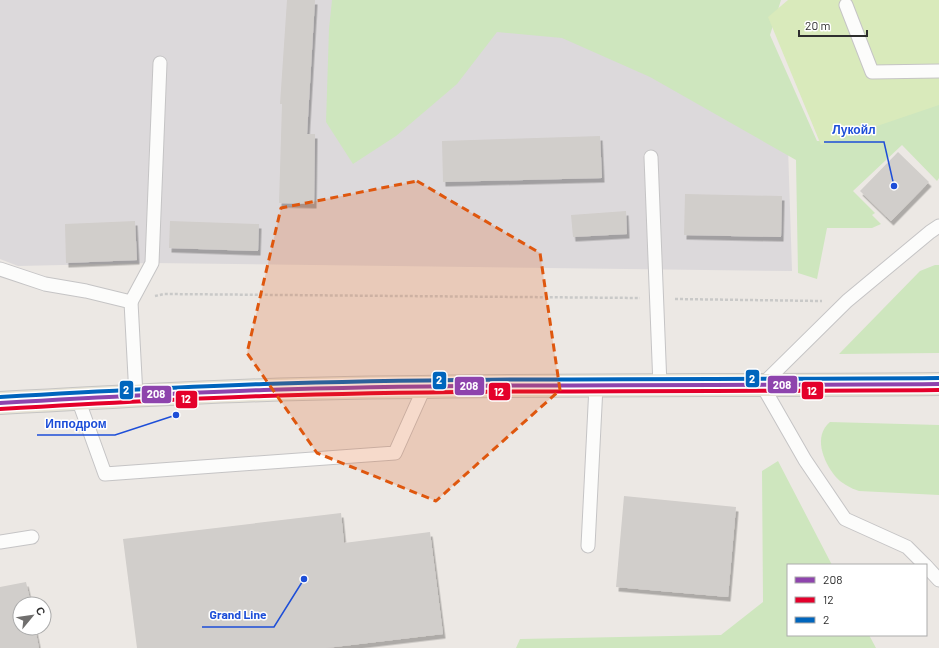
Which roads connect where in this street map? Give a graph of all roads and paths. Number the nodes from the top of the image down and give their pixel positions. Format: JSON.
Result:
{"nodes":[{"id":1,"x":846,"y":6,"type":"dead end"},
{"id":2,"x":160,"y":63,"type":"dead end"},
{"id":3,"x":939,"y":71,"type":"edge"},
{"id":4,"x":651,"y":156,"type":"dead end"},
{"id":5,"x":939,"y":226,"type":"edge"},
{"id":6,"x":0,"y":269,"type":"edge"},
{"id":7,"x":657,"y":299,"type":"junction"},
{"id":8,"x":847,"y":301,"type":"junction"},
{"id":9,"x":131,"y":302,"type":"junction"},
{"id":10,"x":939,"y":384,"type":"edge"},
{"id":11,"x":762,"y":385,"type":"junction"},
{"id":12,"x":424,"y":386,"type":"junction"},
{"id":13,"x":596,"y":386,"type":"junction"},
{"id":14,"x":660,"y":386,"type":"junction"},
{"id":15,"x":136,"y":396,"type":"junction"},
{"id":16,"x":78,"y":399,"type":"junction"},
{"id":17,"x":0,"y":403,"type":"edge"},
{"id":18,"x":32,"y":537,"type":"dead end"},
{"id":19,"x":0,"y":542,"type":"edge"},
{"id":20,"x":588,"y":546,"type":"dead end"},
{"id":21,"x":923,"y":564,"type":"edge"},
{"id":22,"x":927,"y":568,"type":"edge"},
{"id":23,"x":939,"y":580,"type":"edge"}],
"edges":[{"from":1,"to":3,"type":"lane"},
{"from":2,"to":9,"type":"lane"},
{"from":4,"to":7,"type":"lane"},
{"from":5,"to":8,"type":"lane"},
{"from":6,"to":9,"type":"lane"},
{"from":7,"to":8,"type":"path"},
{"from":7,"to":9,"type":"path"},
{"from":7,"to":14,"type":"lane"},
{"from":8,"to":11,"type":"lane"},
{"from":9,"to":15,"type":"lane"},
{"from":10,"to":11,"type":"main road"},
{"from":11,"to":14,"type":"main road"},
{"from":11,"to":21,"type":"lane"},
{"from":12,"to":13,"type":"main road"},
{"from":12,"to":15,"type":"main road"},
{"from":12,"to":16,"type":"lane"},
{"from":13,"to":14,"type":"main road"},
{"from":13,"to":20,"type":"lane"},
{"from":15,"to":16,"type":"main road"},
{"from":16,"to":17,"type":"main road"},
{"from":18,"to":19,"type":"lane"},
{"from":22,"to":23,"type":"lane"}]}
